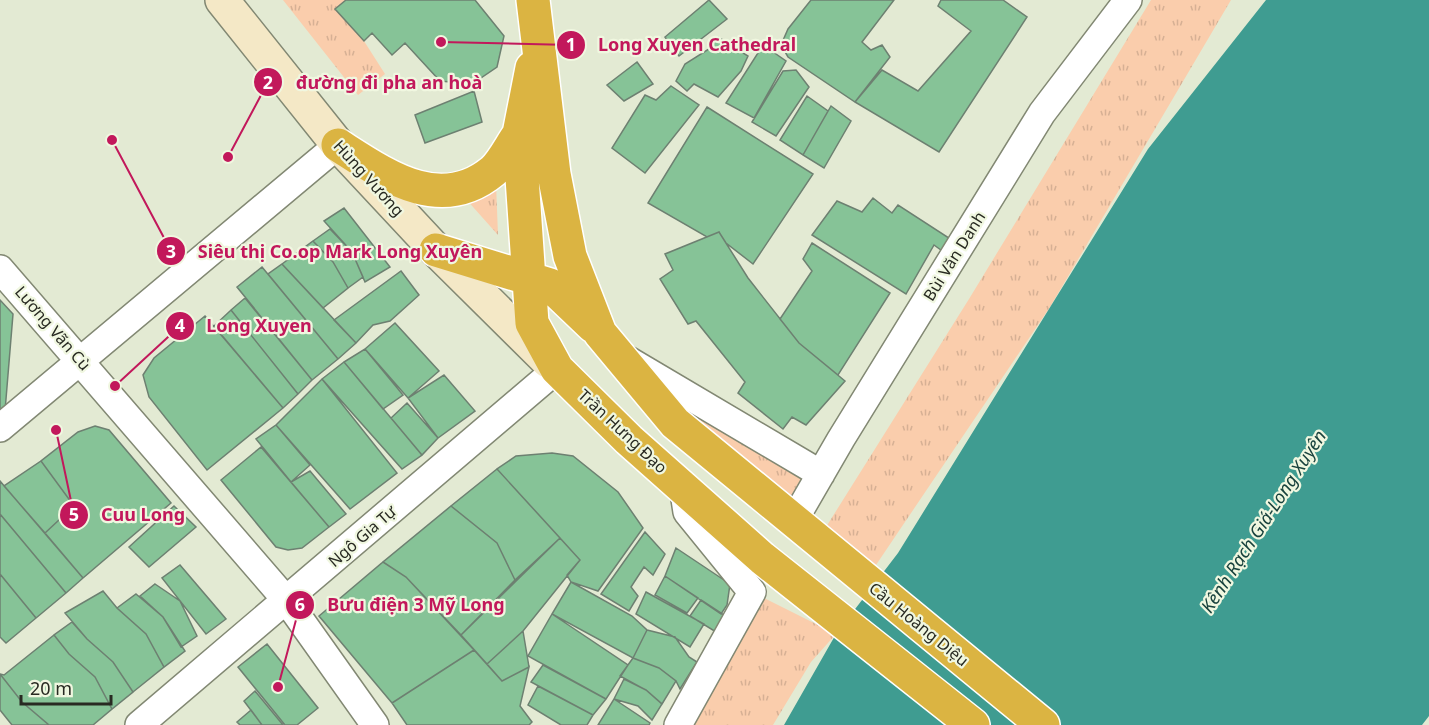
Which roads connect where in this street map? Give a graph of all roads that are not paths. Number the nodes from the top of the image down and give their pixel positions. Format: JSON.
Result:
{"nodes":[{"id":1,"x":222,"y":0,"type":"edge"},
{"id":2,"x":533,"y":0,"type":"edge"},
{"id":3,"x":1128,"y":0,"type":"edge"},
{"id":4,"x":538,"y":36,"type":"junction"},
{"id":5,"x":519,"y":134,"type":"junction"},
{"id":6,"x":338,"y":145,"type":"junction"},
{"id":7,"x":436,"y":250,"type":"junction"},
{"id":8,"x":0,"y":268,"type":"edge"},
{"id":9,"x":529,"y":277,"type":"junction"},
{"id":10,"x":609,"y":343,"type":"junction"},
{"id":11,"x":81,"y":361,"type":"junction"},
{"id":12,"x":557,"y":369,"type":"junction"},
{"id":13,"x":0,"y":428,"type":"edge"},
{"id":14,"x":821,"y":474,"type":"junction"},
{"id":15,"x":683,"y":486,"type":"junction"},
{"id":16,"x":794,"y":523,"type":"junction"},
{"id":17,"x":287,"y":601,"type":"junction"},
{"id":18,"x":139,"y":725,"type":"edge"},
{"id":19,"x":375,"y":725,"type":"edge"},
{"id":20,"x":678,"y":725,"type":"edge"},
{"id":21,"x":973,"y":725,"type":"edge"},
{"id":22,"x":1043,"y":725,"type":"edge"}],
"edges":[{"from":1,"to":6,"type":"street","name":"Hùng Vương"},
{"from":2,"to":4,"type":"highway"},
{"from":3,"to":14,"type":"street","name":"Bùi Văn Danh"},
{"from":4,"to":5,"type":"highway"},
{"from":4,"to":10,"type":"highway"},
{"from":5,"to":6,"type":"highway"},
{"from":5,"to":9,"type":"highway","name":"Trần Hưng Đạo"},
{"from":6,"to":7,"type":"street","name":"Hùng Vương"},
{"from":6,"to":11,"type":"street"},
{"from":7,"to":9,"type":"highway"},
{"from":7,"to":12,"type":"street","name":"Hùng Vương"},
{"from":8,"to":11,"type":"street","name":"Lương Vãn Cù"},
{"from":9,"to":10,"type":"highway"},
{"from":9,"to":12,"type":"highway","name":"Trần Hưng Đạo"},
{"from":10,"to":14,"type":"street"},
{"from":10,"to":16,"type":"highway","name":"Cầu Hoàng Diệu"},
{"from":11,"to":13,"type":"street"},
{"from":11,"to":17,"type":"street","name":"Lương Vãn Cù"},
{"from":12,"to":15,"type":"highway","name":"Trần Hưng Đạo"},
{"from":12,"to":17,"type":"street","name":"Ngô Gia Tự"},
{"from":14,"to":16,"type":"street","name":"Bùi Văn Danh"},
{"from":15,"to":20,"type":"street"},
{"from":15,"to":21,"type":"highway","name":"Trần Hưng Đạo"},
{"from":16,"to":22,"type":"highway","name":"Cầu Hoàng Diệu"},
{"from":17,"to":18,"type":"street","name":"Ngô Gia Tự"},
{"from":17,"to":19,"type":"street","name":"Lương Vãn Cù"}]}
